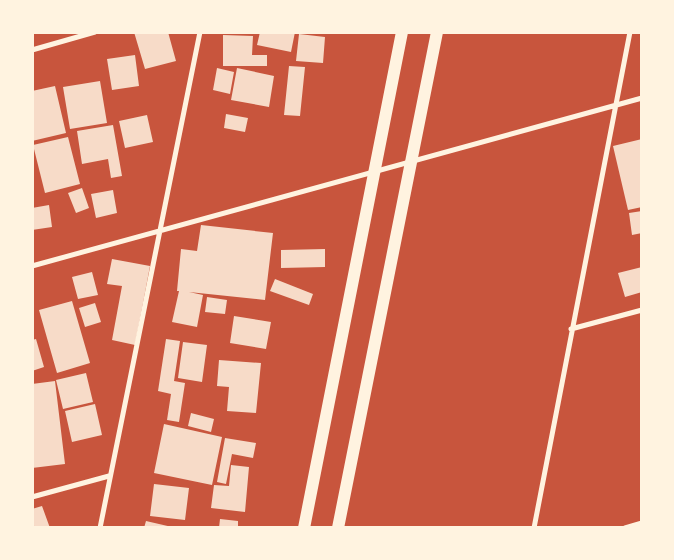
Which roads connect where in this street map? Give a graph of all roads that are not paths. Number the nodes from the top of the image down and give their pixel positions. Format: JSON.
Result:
{"nodes":[{"id":1,"x":95,"y":32,"type":"edge"},
{"id":2,"x":200,"y":32,"type":"edge"},
{"id":3,"x":402,"y":32,"type":"edge"},
{"id":4,"x":437,"y":32,"type":"edge"},
{"id":5,"x":630,"y":32,"type":"edge"},
{"id":6,"x":32,"y":50,"type":"edge"},
{"id":7,"x":642,"y":98,"type":"edge"},
{"id":8,"x":617,"y":106,"type":"junction"},
{"id":9,"x":412,"y":163,"type":"junction"},
{"id":10,"x":373,"y":174,"type":"junction"},
{"id":11,"x":162,"y":229,"type":"junction"},
{"id":12,"x":32,"y":266,"type":"edge"},
{"id":13,"x":642,"y":310,"type":"edge"},
{"id":14,"x":571,"y":329,"type":"junction"},
{"id":15,"x":109,"y":476,"type":"junction"},
{"id":16,"x":32,"y":497,"type":"edge"},
{"id":17,"x":642,"y":523,"type":"edge"},
{"id":18,"x":100,"y":528,"type":"edge"},
{"id":19,"x":304,"y":528,"type":"edge"},
{"id":20,"x":338,"y":528,"type":"edge"},
{"id":21,"x":534,"y":528,"type":"edge"},
{"id":22,"x":625,"y":528,"type":"edge"}],
"edges":[{"from":1,"to":6,"type":"street"},
{"from":2,"to":11,"type":"street"},
{"from":3,"to":10,"type":"main road"},
{"from":4,"to":9,"type":"main road"},
{"from":5,"to":8,"type":"street"},
{"from":7,"to":8,"type":"street"},
{"from":8,"to":9,"type":"street"},
{"from":8,"to":14,"type":"street"},
{"from":9,"to":10,"type":"street"},
{"from":9,"to":20,"type":"main road"},
{"from":10,"to":11,"type":"street"},
{"from":10,"to":19,"type":"main road"},
{"from":11,"to":12,"type":"street"},
{"from":11,"to":15,"type":"street"},
{"from":13,"to":14,"type":"street"},
{"from":14,"to":21,"type":"street"},
{"from":15,"to":16,"type":"street"},
{"from":15,"to":18,"type":"street"},
{"from":17,"to":22,"type":"street"}]}
